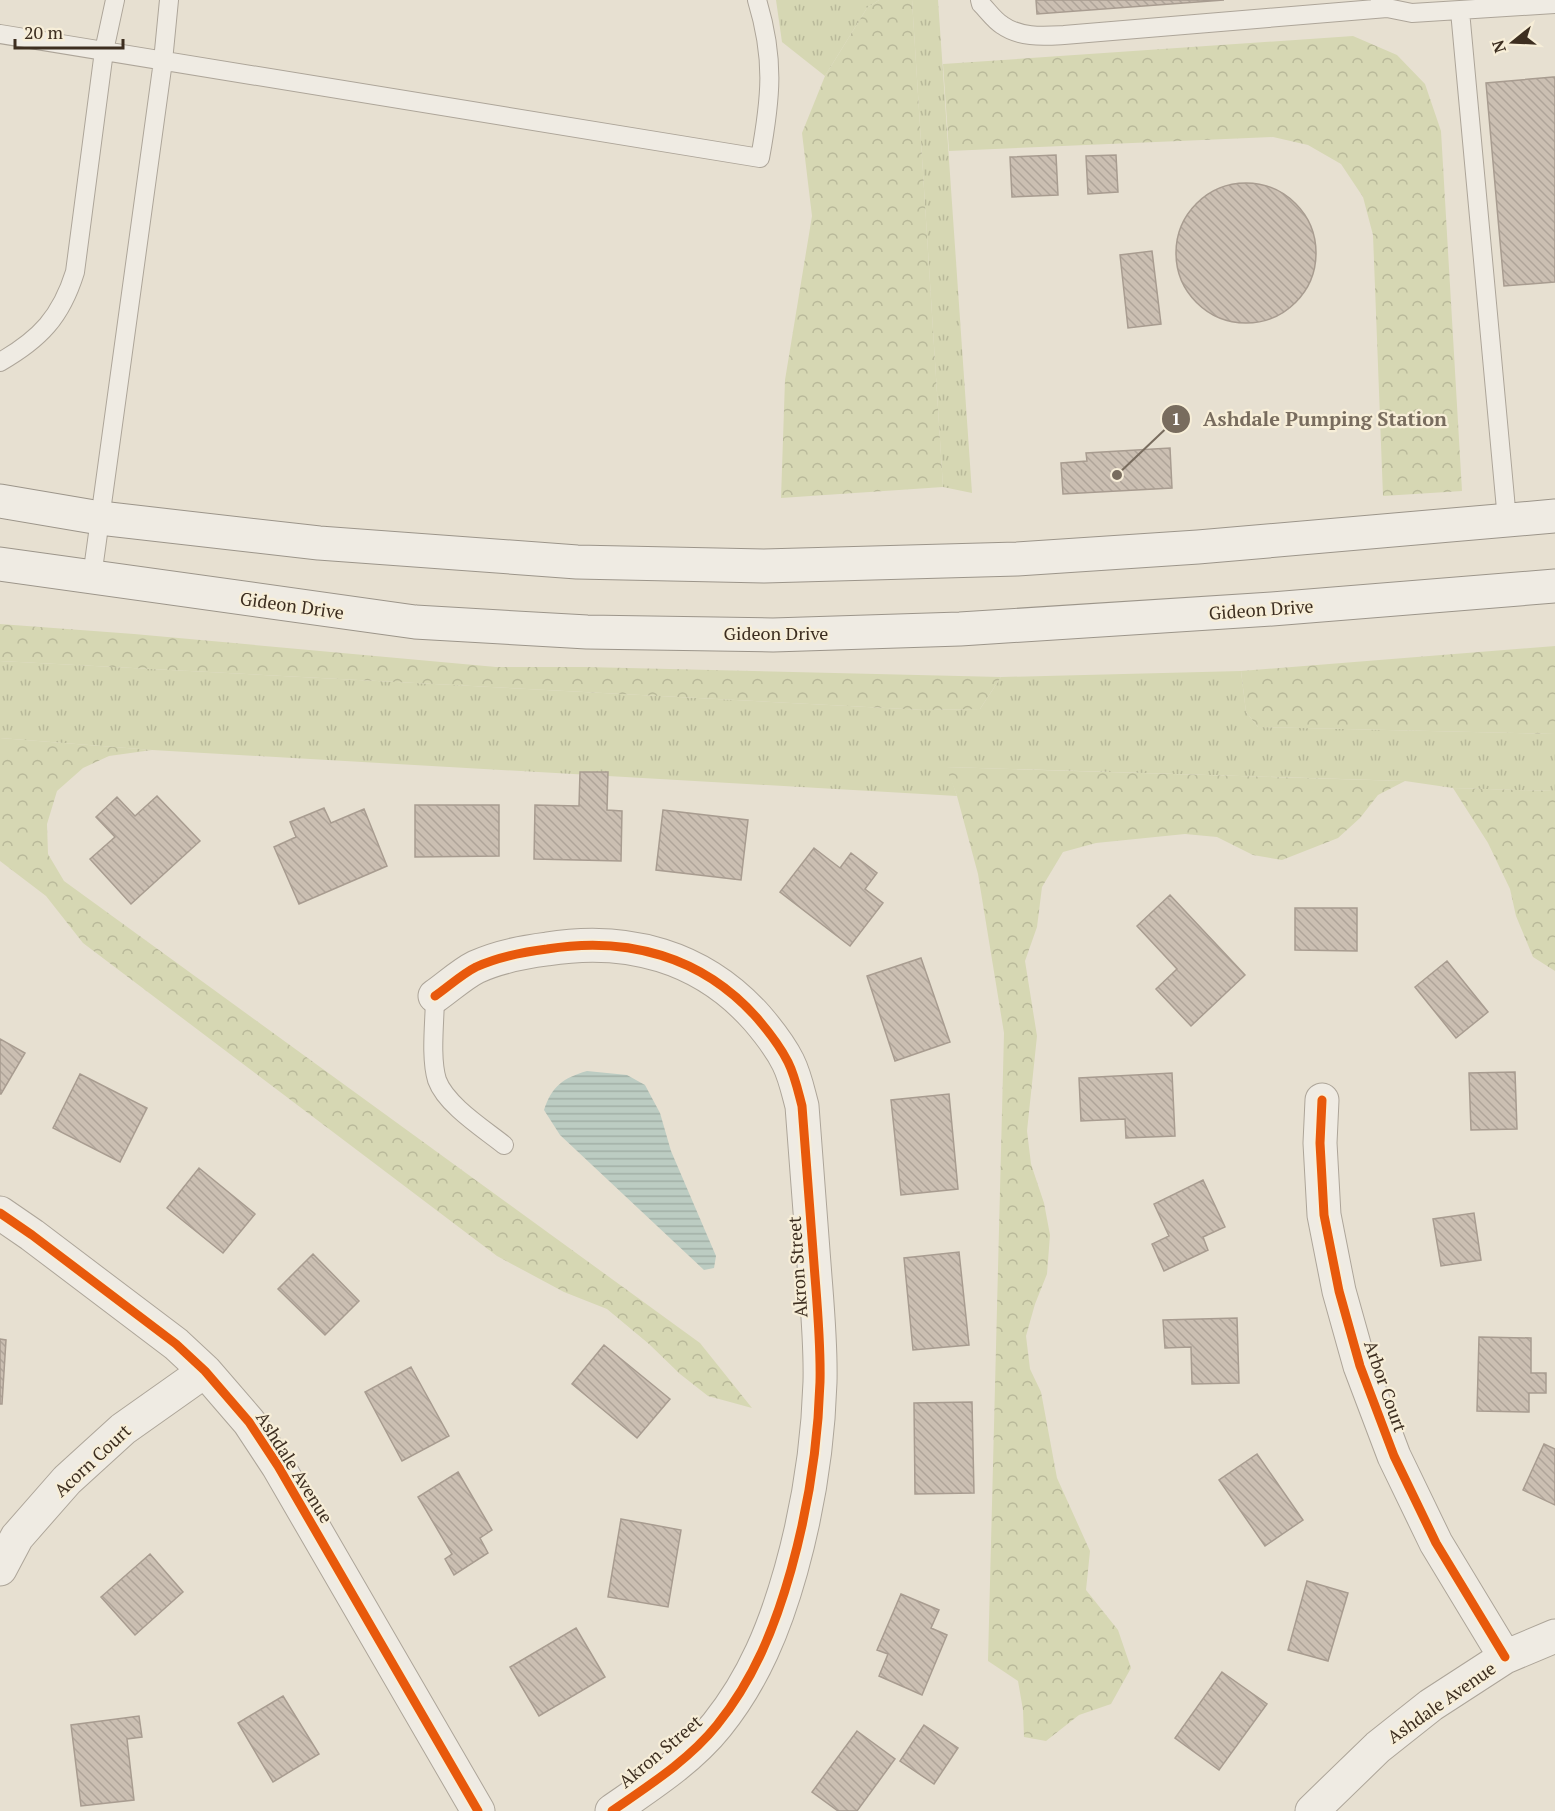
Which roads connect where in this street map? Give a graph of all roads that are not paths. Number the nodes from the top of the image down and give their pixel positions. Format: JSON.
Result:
{"nodes":[{"id":1,"x":115,"y":0,"type":"edge"},
{"id":2,"x":169,"y":0,"type":"edge"},
{"id":3,"x":757,"y":0,"type":"edge"},
{"id":4,"x":980,"y":0,"type":"edge"},
{"id":5,"x":1380,"y":4,"type":"edge"},
{"id":6,"x":1555,"y":4,"type":"edge"},
{"id":7,"x":1460,"y":11,"type":"junction"},
{"id":8,"x":0,"y":34,"type":"edge"},
{"id":9,"x":104,"y":51,"type":"junction"},
{"id":10,"x":163,"y":61,"type":"junction"},
{"id":11,"x":0,"y":362,"type":"edge"},
{"id":12,"x":0,"y":501,"type":"edge"},
{"id":13,"x":1555,"y":516,"type":"edge"},
{"id":14,"x":100,"y":518,"type":"junction"},
{"id":15,"x":1507,"y":520,"type":"junction"},
{"id":16,"x":0,"y":564,"type":"edge"},
{"id":17,"x":92,"y":577,"type":"junction"},
{"id":18,"x":1555,"y":586,"type":"edge"},
{"id":19,"x":435,"y":996,"type":"joint"},
{"id":20,"x":1322,"y":1100,"type":"dead end"},
{"id":21,"x":504,"y":1145,"type":"dead end"},
{"id":22,"x":0,"y":1213,"type":"edge"},
{"id":23,"x":205,"y":1371,"type":"junction"},
{"id":24,"x":0,"y":1569,"type":"edge"},
{"id":25,"x":1555,"y":1636,"type":"edge"},
{"id":26,"x":1505,"y":1657,"type":"junction"},
{"id":27,"x":478,"y":1811,"type":"edge"},
{"id":28,"x":612,"y":1811,"type":"edge"},
{"id":29,"x":1312,"y":1811,"type":"edge"}],
"edges":[{"from":1,"to":9,"type":"lane"},
{"from":2,"to":10,"type":"lane"},
{"from":3,"to":10,"type":"lane"},
{"from":4,"to":5,"type":"lane"},
{"from":5,"to":7,"type":"lane"},
{"from":6,"to":7,"type":"lane"},
{"from":7,"to":15,"type":"lane"},
{"from":8,"to":9,"type":"lane"},
{"from":9,"to":10,"type":"lane"},
{"from":9,"to":11,"type":"lane"},
{"from":10,"to":14,"type":"lane"},
{"from":12,"to":14,"type":"street"},
{"from":13,"to":15,"type":"street"},
{"from":14,"to":15,"type":"street"},
{"from":14,"to":17,"type":"lane"},
{"from":16,"to":17,"type":"street","name":"Gideon Drive"},
{"from":17,"to":18,"type":"street","name":"Gideon Drive"},
{"from":19,"to":21,"type":"lane"},
{"from":19,"to":28,"type":"street","name":"Akron Street"},
{"from":20,"to":26,"type":"street","name":"Arbor Court"},
{"from":22,"to":23,"type":"street","name":"Ashdale Avenue"},
{"from":23,"to":24,"type":"street","name":"Acorn Court"},
{"from":23,"to":27,"type":"street","name":"Ashdale Avenue"},
{"from":25,"to":26,"type":"street","name":"Ashdale Avenue"},
{"from":26,"to":29,"type":"street","name":"Ashdale Avenue"}]}
